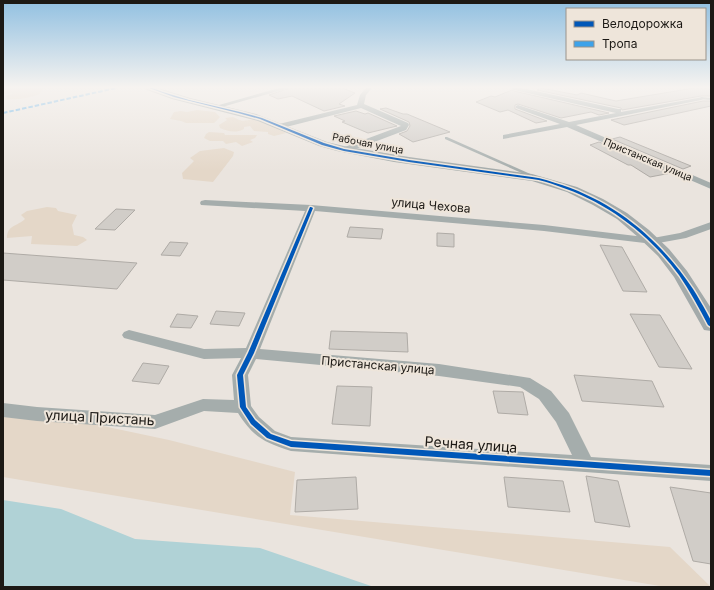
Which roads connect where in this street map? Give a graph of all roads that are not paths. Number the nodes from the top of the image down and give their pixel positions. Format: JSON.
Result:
{"nodes":[{"id":1,"x":245,"y":116,"type":"edge"},
{"id":2,"x":324,"y":116,"type":"edge"},
{"id":3,"x":386,"y":116,"type":"edge"},
{"id":4,"x":543,"y":116,"type":"edge"},
{"id":5,"x":607,"y":116,"type":"edge"},
{"id":6,"x":567,"y":124,"type":"junction"},
{"id":7,"x":282,"y":126,"type":"junction"},
{"id":8,"x":506,"y":137,"type":"dead end"},
{"id":9,"x":446,"y":138,"type":"dead end"},
{"id":10,"x":345,"y":150,"type":"junction"},
{"id":11,"x":542,"y":180,"type":"junction"},
{"id":12,"x":711,"y":185,"type":"edge"},
{"id":13,"x":206,"y":203,"type":"dead end"},
{"id":14,"x":311,"y":208,"type":"junction"},
{"id":15,"x":711,"y":225,"type":"edge"},
{"id":16,"x":653,"y":240,"type":"junction"},
{"id":17,"x":705,"y":299,"type":"edge"},
{"id":18,"x":711,"y":325,"type":"edge"},
{"id":19,"x":129,"y":335,"type":"dead end"},
{"id":20,"x":251,"y":353,"type":"junction"},
{"id":21,"x":243,"y":407,"type":"junction"},
{"id":22,"x":3,"y":410,"type":"edge"},
{"id":23,"x":585,"y":464,"type":"junction"},
{"id":24,"x":711,"y":472,"type":"edge"}],
"edges":[{"from":1,"to":7,"type":"street","name":"Рабочая улица"},
{"from":2,"to":7,"type":"street"},
{"from":3,"to":10,"type":"street"},
{"from":4,"to":6,"type":"street","name":"Пристанская улица"},
{"from":5,"to":6,"type":"street"},
{"from":6,"to":8,"type":"street"},
{"from":6,"to":12,"type":"street","name":"Пристанская улица"},
{"from":7,"to":10,"type":"street","name":"Рабочая улица"},
{"from":9,"to":11,"type":"lane"},
{"from":10,"to":11,"type":"street","name":"Рабочая улица"},
{"from":11,"to":16,"type":"street","name":"Рабочая улица"},
{"from":13,"to":14,"type":"street","name":"улица Чехова"},
{"from":14,"to":16,"type":"street","name":"улица Чехова"},
{"from":14,"to":20,"type":"street"},
{"from":15,"to":16,"type":"street","name":"улица Чехова"},
{"from":16,"to":17,"type":"street","name":"Рабочая улица"},
{"from":17,"to":18,"type":"street","name":"Рабочая улица"},
{"from":19,"to":20,"type":"street","name":"Пристанская улица"},
{"from":20,"to":21,"type":"street"},
{"from":20,"to":23,"type":"street","name":"Пристанская улица"},
{"from":21,"to":22,"type":"street","name":"улица Пристань"},
{"from":21,"to":23,"type":"street","name":"Речная улица"},
{"from":23,"to":24,"type":"street","name":"Речная улица"}]}
